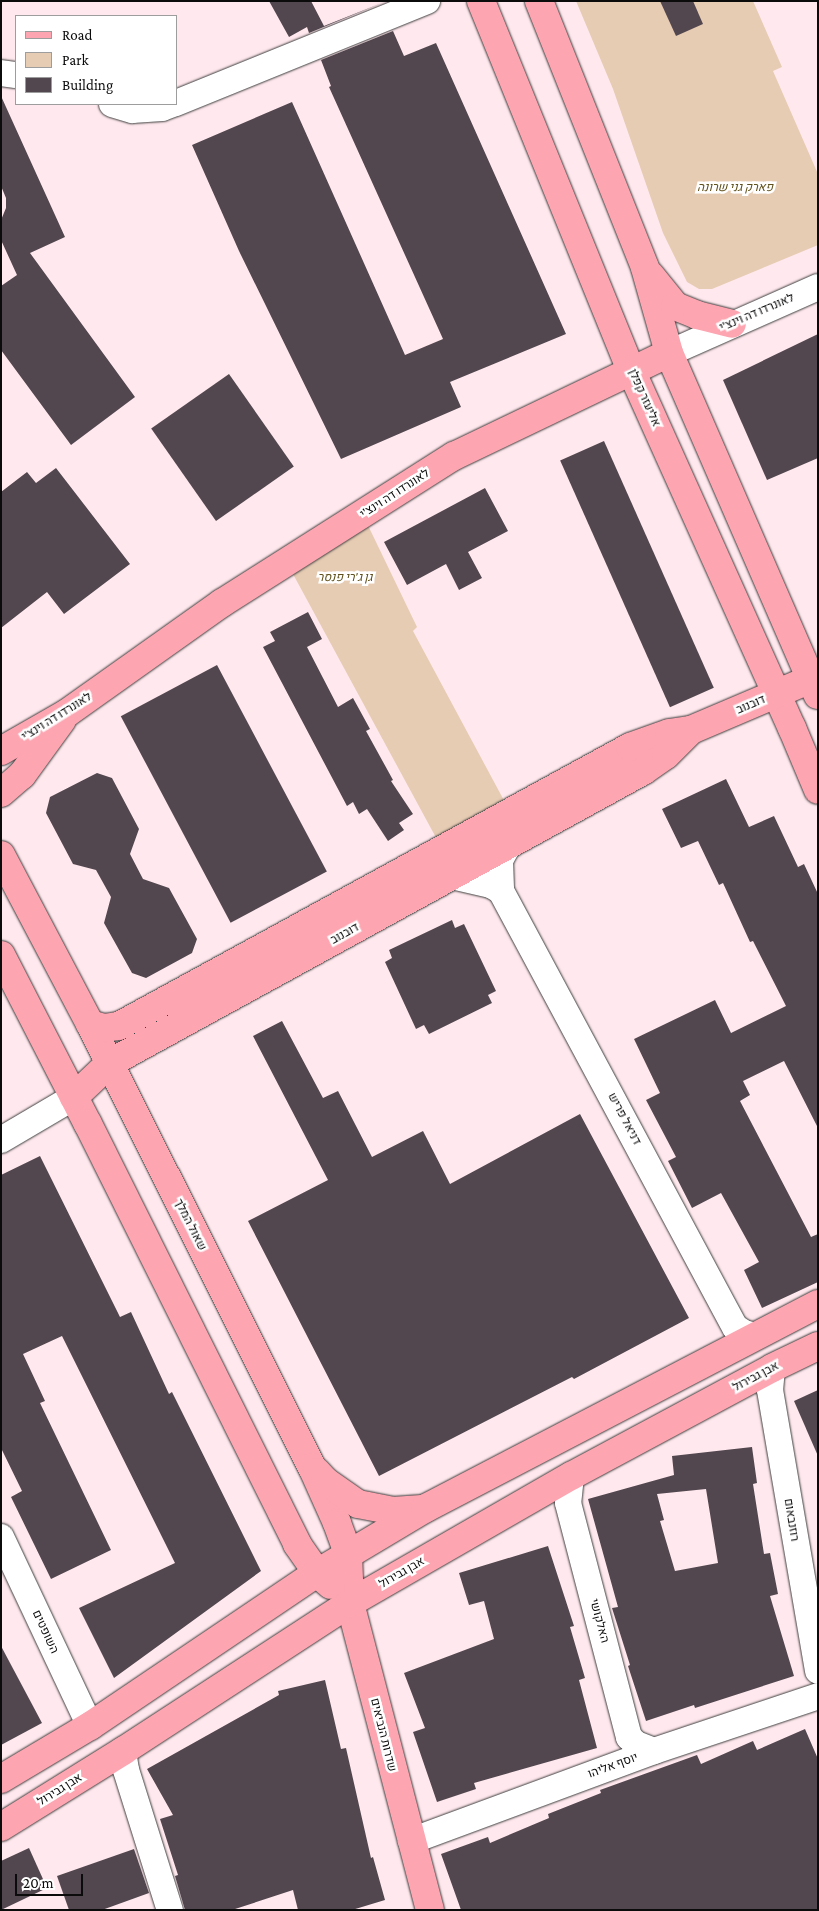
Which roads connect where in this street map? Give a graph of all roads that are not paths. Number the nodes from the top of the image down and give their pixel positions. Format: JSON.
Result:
{"nodes":[{"id":1,"x":427,"y":1,"type":"edge"},
{"id":2,"x":481,"y":1,"type":"edge"},
{"id":3,"x":539,"y":1,"type":"edge"},
{"id":4,"x":1,"y":73,"type":"edge"},
{"id":5,"x":15,"y":75,"type":"edge"},
{"id":6,"x":178,"y":102,"type":"edge"},
{"id":7,"x":115,"y":105,"type":"edge"},
{"id":8,"x":170,"y":105,"type":"edge"},
{"id":9,"x":645,"y":268,"type":"junction"},
{"id":10,"x":818,"y":287,"type":"edge"},
{"id":11,"x":732,"y":324,"type":"junction"},
{"id":12,"x":669,"y":353,"type":"junction"},
{"id":13,"x":631,"y":370,"type":"junction"},
{"id":14,"x":815,"y":683,"type":"edge"},
{"id":15,"x":777,"y":693,"type":"junction"},
{"id":16,"x":67,"y":713,"type":"junction"},
{"id":17,"x":691,"y":730,"type":"junction"},
{"id":18,"x":1,"y":751,"type":"edge"},
{"id":19,"x":818,"y":790,"type":"edge"},
{"id":20,"x":1,"y":793,"type":"edge"},
{"id":21,"x":509,"y":844,"type":"junction"},
{"id":22,"x":1,"y":856,"type":"edge"},
{"id":23,"x":452,"y":876,"type":"junction"},
{"id":24,"x":501,"y":891,"type":"junction"},
{"id":25,"x":1,"y":955,"type":"edge"},
{"id":26,"x":90,"y":1024,"type":"junction"},
{"id":27,"x":110,"y":1063,"type":"junction"},
{"id":28,"x":74,"y":1097,"type":"junction"},
{"id":29,"x":1,"y":1140,"type":"edge"},
{"id":30,"x":818,"y":1304,"type":"edge"},
{"id":31,"x":756,"y":1336,"type":"junction"},
{"id":32,"x":818,"y":1346,"type":"edge"},
{"id":33,"x":772,"y":1368,"type":"junction"},
{"id":34,"x":312,"y":1467,"type":"junction"},
{"id":35,"x":571,"y":1476,"type":"junction"},
{"id":36,"x":426,"y":1508,"type":"junction"},
{"id":37,"x":1,"y":1537,"type":"edge"},
{"id":38,"x":348,"y":1554,"type":"junction"},
{"id":39,"x":317,"y":1573,"type":"junction"},
{"id":40,"x":350,"y":1603,"type":"junction"},
{"id":41,"x":818,"y":1671,"type":"edge"},
{"id":42,"x":818,"y":1696,"type":"edge"},
{"id":43,"x":90,"y":1726,"type":"junction"},
{"id":44,"x":124,"y":1751,"type":"junction"},
{"id":45,"x":654,"y":1751,"type":"junction"},
{"id":46,"x":1,"y":1779,"type":"edge"},
{"id":47,"x":1,"y":1827,"type":"edge"},
{"id":48,"x":411,"y":1841,"type":"junction"},
{"id":49,"x":170,"y":1910,"type":"edge"},
{"id":50,"x":430,"y":1910,"type":"edge"}],
"edges":[{"from":1,"to":6,"type":"street"},
{"from":2,"to":13,"type":"street","name":"אליעזר קפלן"},
{"from":3,"to":9,"type":"street"},
{"from":4,"to":5,"type":"street"},
{"from":7,"to":8,"type":"street"},
{"from":9,"to":11,"type":"street"},
{"from":9,"to":12,"type":"street"},
{"from":10,"to":11,"type":"street","name":"לאונרדו דה וינצ'י"},
{"from":11,"to":12,"type":"street","name":"לאונרדו דה וינצ'י"},
{"from":12,"to":13,"type":"street","name":"לאונרדו דה וינצ'י"},
{"from":12,"to":14,"type":"street"},
{"from":13,"to":15,"type":"street","name":"אליעזר קפלן"},
{"from":13,"to":16,"type":"street","name":"לאונרדו דה וינצ'י"},
{"from":14,"to":15,"type":"street","name":"דובנוב"},
{"from":15,"to":17,"type":"street","name":"דובנוב"},
{"from":15,"to":19,"type":"street","name":"אליעזר קפלן"},
{"from":16,"to":18,"type":"street","name":"לאונרדו דה וינצ'י"},
{"from":16,"to":20,"type":"street"},
{"from":17,"to":21,"type":"street","name":"דובנוב"},
{"from":17,"to":26,"type":"street","name":"דובנוב"},
{"from":21,"to":23,"type":"street","name":"דובנוב"},
{"from":21,"to":24,"type":"street","name":"דניאל פריש"},
{"from":22,"to":26,"type":"street","name":"שאול המלך"},
{"from":23,"to":24,"type":"street"},
{"from":23,"to":27,"type":"street","name":"דובנוב"},
{"from":24,"to":31,"type":"street","name":"דניאל פריש"},
{"from":25,"to":28,"type":"street"},
{"from":26,"to":27,"type":"street","name":"שאול המלך"},
{"from":27,"to":28,"type":"street","name":"דובנוב"},
{"from":27,"to":34,"type":"street","name":"שאול המלך"},
{"from":28,"to":29,"type":"street","name":"דובנוב"},
{"from":28,"to":39,"type":"street"},
{"from":30,"to":31,"type":"street"},
{"from":31,"to":36,"type":"street"},
{"from":32,"to":33,"type":"street","name":"אבן גבירול"},
{"from":33,"to":35,"type":"street","name":"אבן גבירול"},
{"from":33,"to":41,"type":"street","name":"רוזנבאום"},
{"from":34,"to":36,"type":"street"},
{"from":34,"to":38,"type":"street","name":"שאול המלך"},
{"from":35,"to":40,"type":"street","name":"אבן גבירול"},
{"from":35,"to":45,"type":"street","name":"האלקושי"},
{"from":36,"to":38,"type":"street"},
{"from":37,"to":43,"type":"street","name":"השופטים"},
{"from":38,"to":39,"type":"street"},
{"from":38,"to":40,"type":"street","name":"שאול המלך"},
{"from":39,"to":40,"type":"street"},
{"from":39,"to":43,"type":"street"},
{"from":40,"to":44,"type":"street","name":"אבן גבירול"},
{"from":40,"to":48,"type":"street","name":"שדרות הנביאים"},
{"from":42,"to":45,"type":"street","name":"יוסף אליהו"},
{"from":43,"to":46,"type":"street"},
{"from":44,"to":47,"type":"street","name":"אבן גבירול"},
{"from":44,"to":49,"type":"street"},
{"from":45,"to":48,"type":"street","name":"יוסף אליהו"},
{"from":48,"to":50,"type":"street","name":"שדרות הנביאים"}]}
